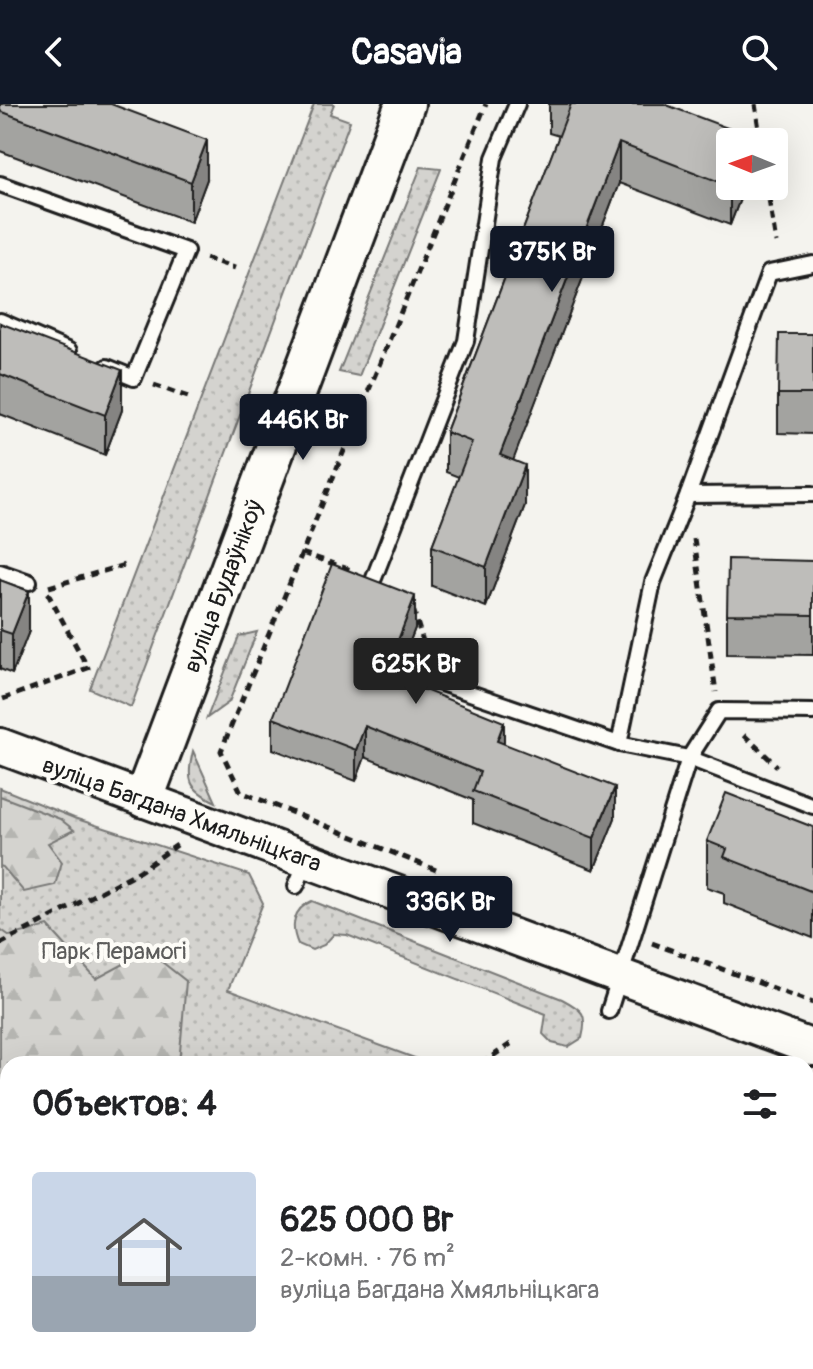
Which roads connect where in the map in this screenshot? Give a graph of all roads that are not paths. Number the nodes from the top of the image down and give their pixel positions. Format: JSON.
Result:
{"nodes":[{"id":1,"x":405,"y":104,"type":"edge"},
{"id":2,"x":517,"y":104,"type":"edge"},
{"id":3,"x":0,"y":184,"type":"edge"},
{"id":4,"x":813,"y":264,"type":"edge"},
{"id":5,"x":0,"y":321,"type":"edge"},
{"id":6,"x":813,"y":494,"type":"edge"},
{"id":7,"x":688,"y":495,"type":"junction"},
{"id":8,"x":0,"y":572,"type":"edge"},
{"id":9,"x":374,"y":578,"type":"edge"},
{"id":10,"x":29,"y":582,"type":"dead end"},
{"id":11,"x":435,"y":681,"type":"road end"},
{"id":12,"x":813,"y":712,"type":"edge"},
{"id":13,"x":619,"y":744,"type":"junction"},
{"id":14,"x":0,"y":746,"type":"edge"},
{"id":15,"x":689,"y":758,"type":"junction"},
{"id":16,"x":144,"y":798,"type":"junction"},
{"id":17,"x":813,"y":806,"type":"edge"},
{"id":18,"x":619,"y":976,"type":"junction"},
{"id":19,"x":609,"y":1011,"type":"dead end"},
{"id":20,"x":813,"y":1048,"type":"edge"}],
"edges":[{"from":1,"to":16,"type":"main road","name":"вуліца Будаўнікоў"},
{"from":2,"to":9,"type":"lane"},
{"from":3,"to":5,"type":"lane"},
{"from":4,"to":7,"type":"lane"},
{"from":6,"to":7,"type":"lane"},
{"from":7,"to":13,"type":"lane"},
{"from":8,"to":10,"type":"lane"},
{"from":11,"to":13,"type":"lane"},
{"from":12,"to":15,"type":"lane"},
{"from":13,"to":15,"type":"lane"},
{"from":14,"to":16,"type":"street","name":"вуліца Багдана Хмяльніцкага"},
{"from":15,"to":17,"type":"lane"},
{"from":15,"to":18,"type":"lane"},
{"from":16,"to":18,"type":"street","name":"вуліца Багдана Хмяльніцкага"},
{"from":18,"to":19,"type":"lane"},
{"from":18,"to":20,"type":"street","name":"вуліца Багдана Хмяльніцкага"}]}
